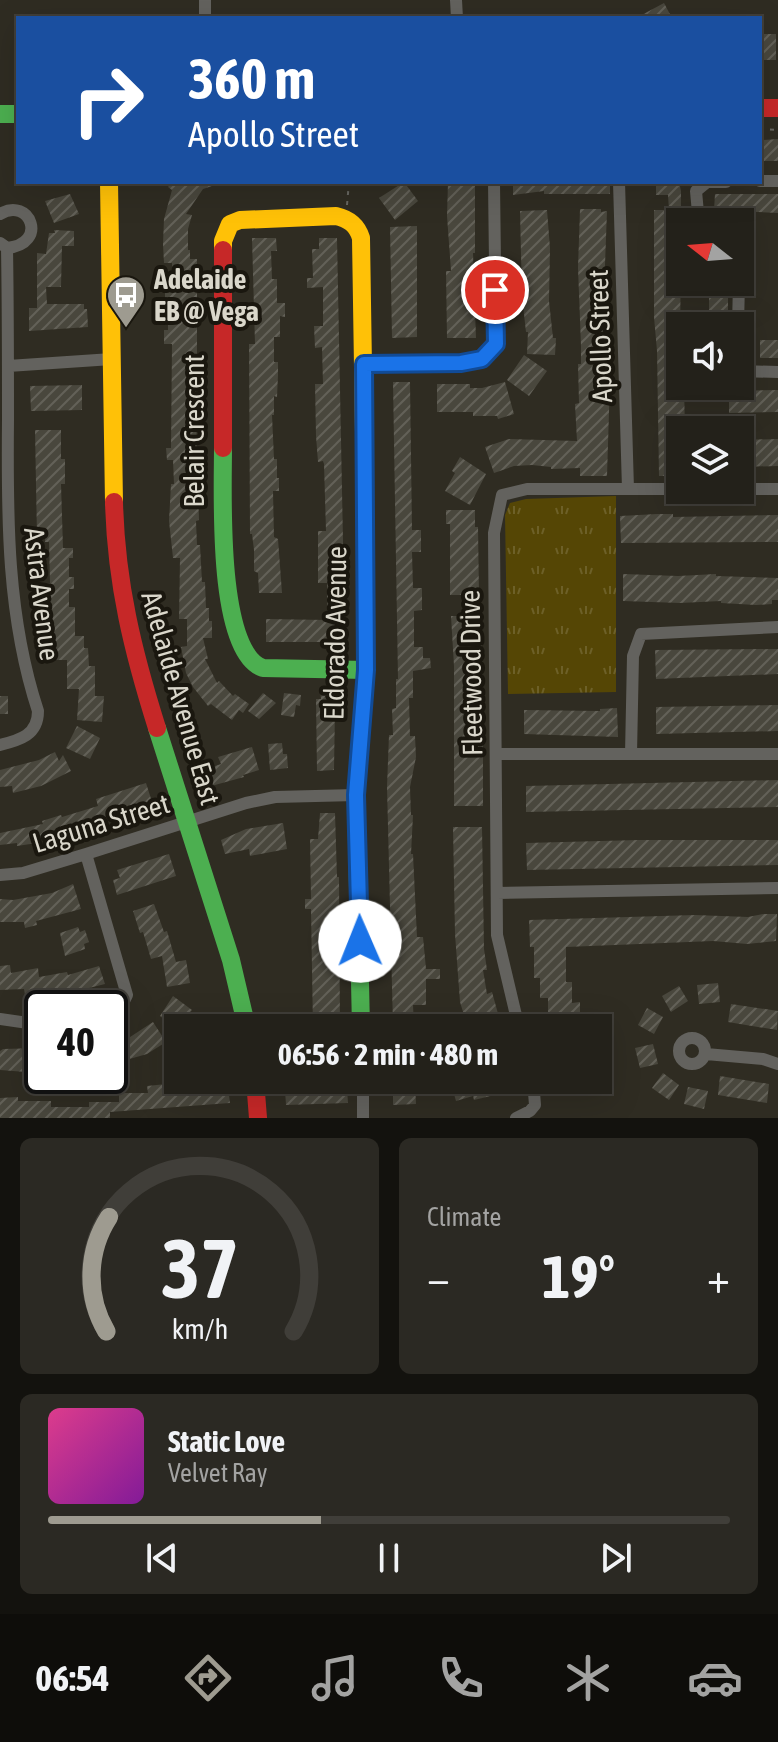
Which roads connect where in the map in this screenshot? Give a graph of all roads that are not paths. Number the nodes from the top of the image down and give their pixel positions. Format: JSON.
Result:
{"nodes":[{"id":1,"x":109,"y":184,"type":"edge"},
{"id":2,"x":494,"y":184,"type":"edge"},
{"id":3,"x":619,"y":184,"type":"edge"},
{"id":4,"x":705,"y":184,"type":"edge"},
{"id":5,"x":698,"y":208,"type":"edge"},
{"id":6,"x":0,"y":214,"type":"edge"},
{"id":7,"x":361,"y":238,"type":"joint"},
{"id":8,"x":4,"y":246,"type":"edge"},
{"id":9,"x":112,"y":359,"type":"junction"},
{"id":10,"x":364,"y":364,"type":"junction"},
{"id":11,"x":8,"y":366,"type":"junction"},
{"id":12,"x":754,"y":371,"type":"edge"},
{"id":13,"x":778,"y":372,"type":"edge"},
{"id":14,"x":628,"y":489,"type":"junction"},
{"id":15,"x":666,"y":489,"type":"edge"},
{"id":16,"x":754,"y":489,"type":"edge"},
{"id":17,"x":778,"y":489,"type":"edge"},
{"id":18,"x":4,"y":517,"type":"edge"},
{"id":19,"x":778,"y":627,"type":"edge"},
{"id":20,"x":366,"y":670,"type":"junction"},
{"id":21,"x":0,"y":745,"type":"edge"},
{"id":22,"x":496,"y":754,"type":"junction"},
{"id":23,"x":631,"y":754,"type":"junction"},
{"id":24,"x":778,"y":754,"type":"edge"},
{"id":25,"x":356,"y":795,"type":"junction"},
{"id":26,"x":187,"y":821,"type":"junction"},
{"id":27,"x":86,"y":854,"type":"junction"},
{"id":28,"x":0,"y":875,"type":"edge"},
{"id":29,"x":778,"y":888,"type":"edge"},
{"id":30,"x":497,"y":893,"type":"junction"},
{"id":31,"x":126,"y":990,"type":"edge"},
{"id":32,"x":244,"y":1014,"type":"edge"},
{"id":33,"x":361,"y":1014,"type":"edge"},
{"id":34,"x":516,"y":1014,"type":"edge"},
{"id":35,"x":0,"y":1019,"type":"edge"},
{"id":36,"x":24,"y":1022,"type":"edge"},
{"id":37,"x":706,"y":1054,"type":"dead end"},
{"id":38,"x":778,"y":1064,"type":"edge"},
{"id":39,"x":256,"y":1094,"type":"edge"},
{"id":40,"x":363,"y":1094,"type":"edge"},
{"id":41,"x":534,"y":1094,"type":"edge"},
{"id":42,"x":258,"y":1118,"type":"edge"},
{"id":43,"x":363,"y":1118,"type":"edge"},
{"id":44,"x":516,"y":1118,"type":"edge"}],
"edges":[{"from":1,"to":9,"type":"street","name":"Adelaide Avenue East"},
{"from":2,"to":10,"type":"street"},
{"from":3,"to":14,"type":"street","name":"Apollo Street"},
{"from":4,"to":5,"type":"street"},
{"from":6,"to":8,"type":"street"},
{"from":7,"to":10,"type":"street","name":"Eldorado Avenue"},
{"from":7,"to":20,"type":"street","name":"Belair Crescent"},
{"from":8,"to":11,"type":"street","name":"Astra Avenue"},
{"from":9,"to":11,"type":"street"},
{"from":9,"to":26,"type":"street","name":"Adelaide Avenue East"},
{"from":10,"to":20,"type":"street","name":"Eldorado Avenue"},
{"from":11,"to":18,"type":"street","name":"Astra Avenue"},
{"from":12,"to":13,"type":"street"},
{"from":14,"to":15,"type":"street","name":"Fleetwood Drive"},
{"from":14,"to":22,"type":"street","name":"Fleetwood Drive"},
{"from":16,"to":17,"type":"street"},
{"from":18,"to":21,"type":"street","name":"Astra Avenue"},
{"from":19,"to":23,"type":"street"},
{"from":20,"to":25,"type":"street","name":"Eldorado Avenue"},
{"from":22,"to":23,"type":"street"},
{"from":22,"to":30,"type":"street","name":"Fleetwood Drive"},
{"from":23,"to":24,"type":"street"},
{"from":25,"to":26,"type":"street","name":"Laguna Street"},
{"from":25,"to":33,"type":"street","name":"Eldorado Avenue"},
{"from":26,"to":27,"type":"street","name":"Laguna Street"},
{"from":26,"to":32,"type":"street","name":"Adelaide Avenue East"},
{"from":27,"to":28,"type":"street","name":"Laguna Street"},
{"from":27,"to":31,"type":"street"},
{"from":29,"to":30,"type":"street"},
{"from":30,"to":34,"type":"street","name":"Fleetwood Drive"},
{"from":35,"to":36,"type":"street"},
{"from":37,"to":38,"type":"street"},
{"from":39,"to":42,"type":"street"},
{"from":40,"to":43,"type":"street"},
{"from":41,"to":44,"type":"street"}]}
